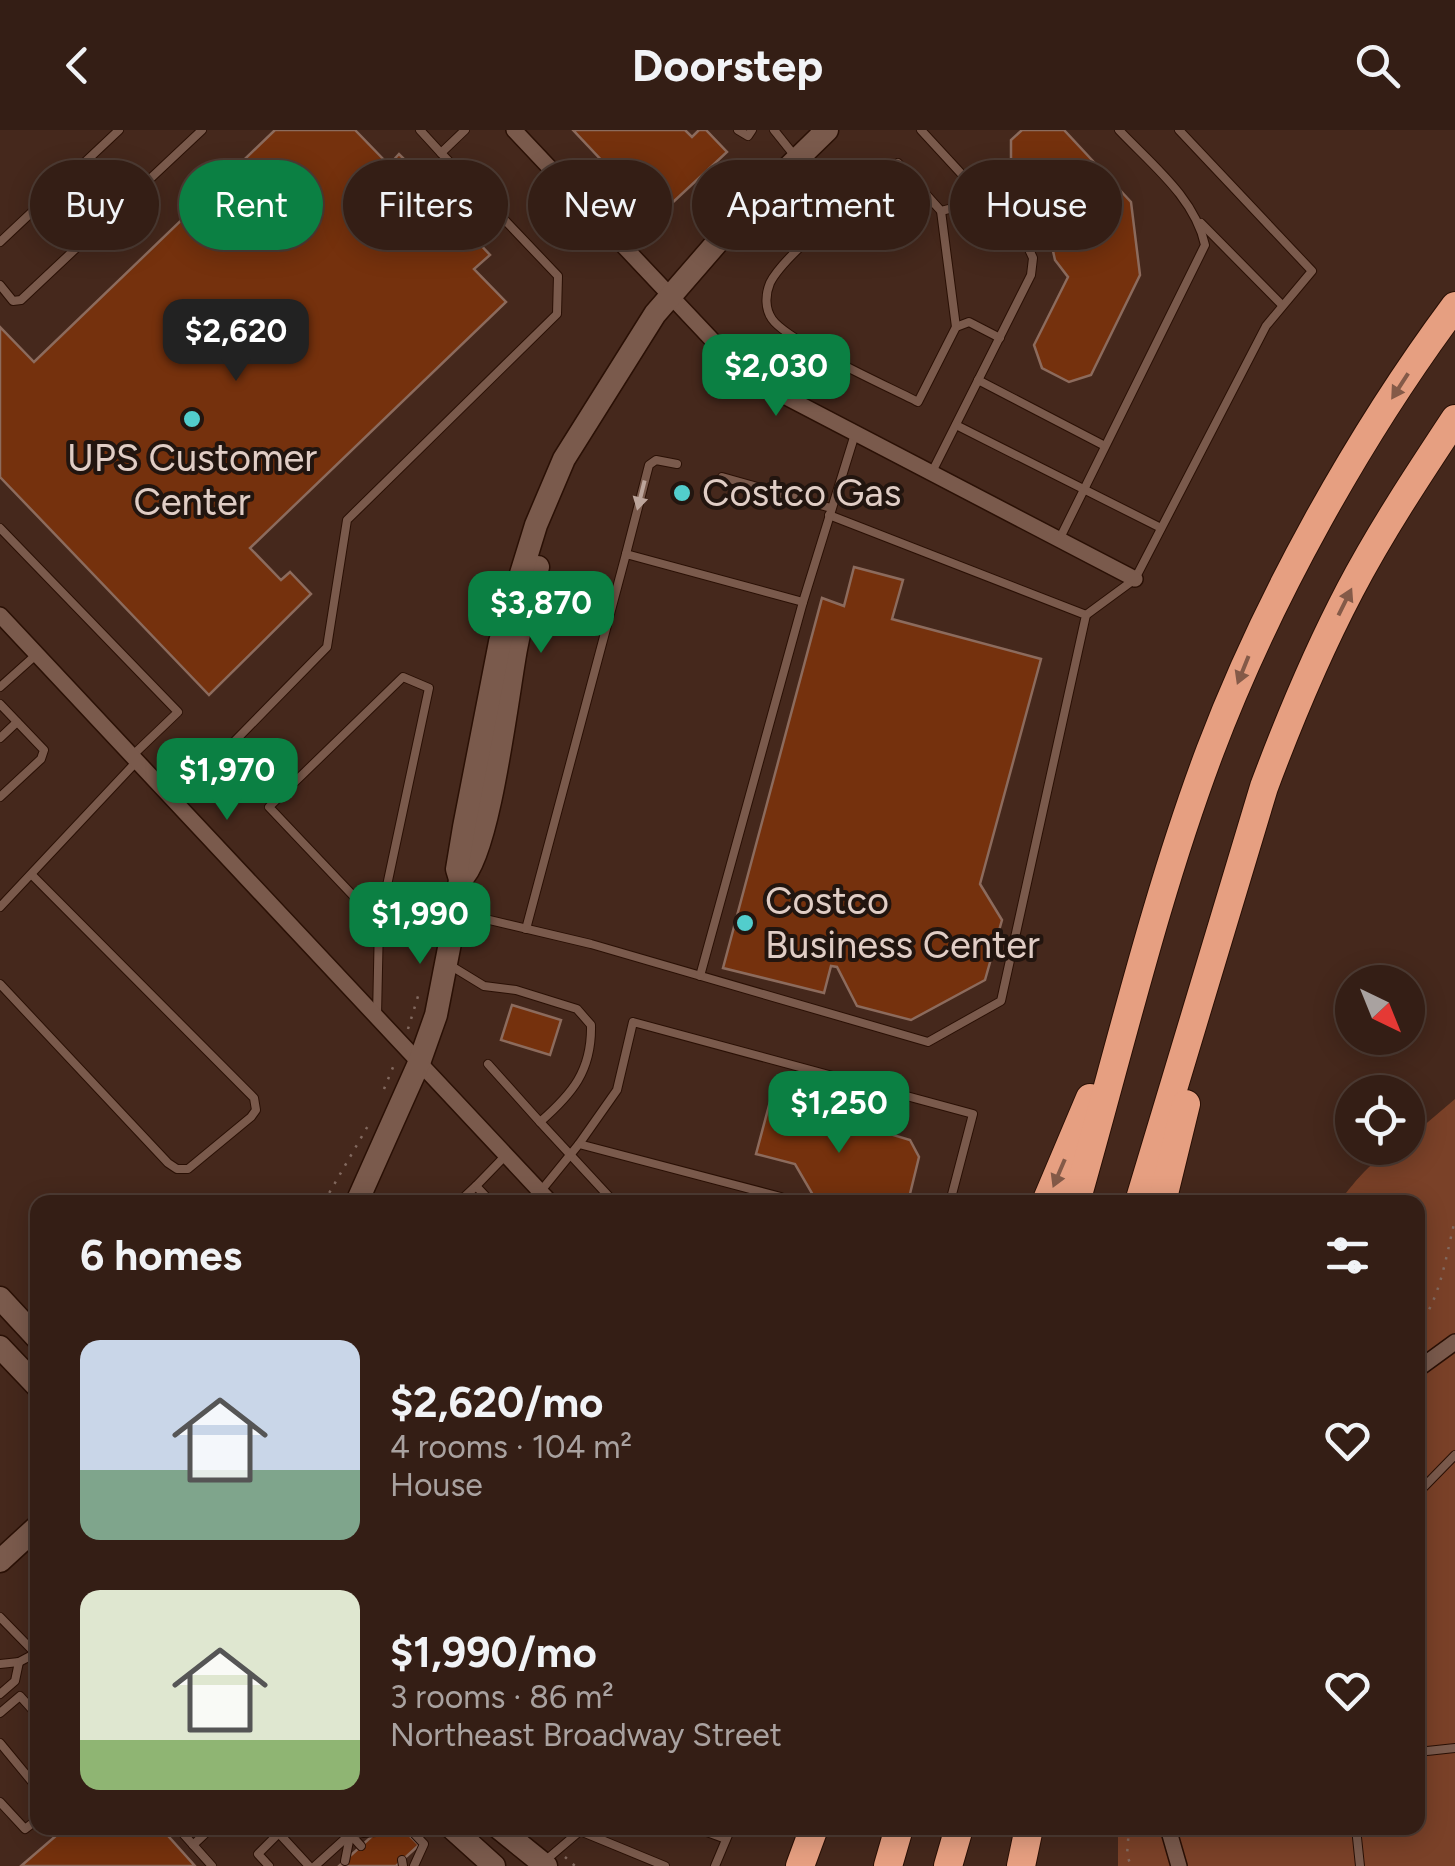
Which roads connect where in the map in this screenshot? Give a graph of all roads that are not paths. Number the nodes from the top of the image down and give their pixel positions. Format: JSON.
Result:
{"nodes":[{"id":1,"x":119,"y":130,"type":"edge"},
{"id":2,"x":202,"y":130,"type":"edge"},
{"id":3,"x":420,"y":130,"type":"edge"},
{"id":4,"x":466,"y":130,"type":"edge"},
{"id":5,"x":514,"y":130,"type":"edge"},
{"id":6,"x":738,"y":130,"type":"edge"},
{"id":7,"x":752,"y":130,"type":"edge"},
{"id":8,"x":774,"y":130,"type":"edge"},
{"id":9,"x":826,"y":130,"type":"edge"},
{"id":10,"x":1119,"y":130,"type":"edge"},
{"id":11,"x":1179,"y":130,"type":"edge"},
{"id":12,"x":924,"y":131,"type":"edge"},
{"id":13,"x":441,"y":153,"type":"junction"},
{"id":14,"x":797,"y":159,"type":"junction"},
{"id":15,"x":950,"y":161,"type":"edge"},
{"id":16,"x":950,"y":209,"type":"edge"},
{"id":17,"x":941,"y":211,"type":"junction"},
{"id":18,"x":1200,"y":222,"type":"junction"},
{"id":19,"x":0,"y":242,"type":"edge"},
{"id":20,"x":1030,"y":250,"type":"edge"},
{"id":21,"x":0,"y":286,"type":"edge"},
{"id":22,"x":670,"y":296,"type":"junction"},
{"id":23,"x":1282,"y":305,"type":"junction"},
{"id":24,"x":1455,"y":306,"type":"edge"},
{"id":25,"x":956,"y":328,"type":"junction"},
{"id":26,"x":1000,"y":338,"type":"junction"},
{"id":27,"x":978,"y":380,"type":"junction"},
{"id":28,"x":1455,"y":419,"type":"edge"},
{"id":29,"x":956,"y":425,"type":"junction"},
{"id":30,"x":855,"y":434,"type":"junction"},
{"id":31,"x":1106,"y":446,"type":"junction"},
{"id":32,"x":677,"y":464,"type":"dead end"},
{"id":33,"x":931,"y":474,"type":"junction"},
{"id":34,"x":722,"y":477,"type":"dead end"},
{"id":35,"x":1084,"y":488,"type":"junction"},
{"id":36,"x":830,"y":511,"type":"junction"},
{"id":37,"x":0,"y":528,"type":"edge"},
{"id":38,"x":1161,"y":528,"type":"junction"},
{"id":39,"x":1059,"y":540,"type":"junction"},
{"id":40,"x":626,"y":554,"type":"junction"},
{"id":41,"x":1135,"y":579,"type":"junction"},
{"id":42,"x":803,"y":602,"type":"junction"},
{"id":43,"x":0,"y":615,"type":"edge"},
{"id":44,"x":1086,"y":615,"type":"junction"},
{"id":45,"x":37,"y":654,"type":"junction"},
{"id":46,"x":0,"y":687,"type":"edge"},
{"id":47,"x":0,"y":704,"type":"edge"},
{"id":48,"x":17,"y":722,"type":"junction"},
{"id":49,"x":0,"y":738,"type":"edge"},
{"id":50,"x":135,"y":757,"type":"junction"},
{"id":51,"x":1264,"y":787,"type":"junction"},
{"id":52,"x":0,"y":797,"type":"edge"},
{"id":53,"x":176,"y":802,"type":"junction"},
{"id":54,"x":32,"y":874,"type":"junction"},
{"id":55,"x":0,"y":907,"type":"edge"},
{"id":56,"x":456,"y":912,"type":"junction"},
{"id":57,"x":379,"y":922,"type":"junction"},
{"id":58,"x":526,"y":928,"type":"junction"},
{"id":59,"x":448,"y":964,"type":"junction"},
{"id":60,"x":700,"y":976,"type":"junction"},
{"id":61,"x":0,"y":984,"type":"edge"},
{"id":62,"x":1137,"y":986,"type":"junction"},
{"id":63,"x":376,"y":1016,"type":"junction"},
{"id":64,"x":419,"y":1063,"type":"junction"},
{"id":65,"x":488,"y":1064,"type":"dead end"},
{"id":66,"x":540,"y":1122,"type":"junction"},
{"id":67,"x":578,"y":1144,"type":"junction"},
{"id":68,"x":570,"y":1154,"type":"junction"},
{"id":69,"x":506,"y":1155,"type":"junction"},
{"id":70,"x":368,"y":1172,"type":"junction"},
{"id":71,"x":476,"y":1186,"type":"junction"},
{"id":72,"x":348,"y":1195,"type":"edge"},
{"id":73,"x":360,"y":1195,"type":"edge"},
{"id":74,"x":466,"y":1195,"type":"edge"},
{"id":75,"x":484,"y":1195,"type":"edge"},
{"id":76,"x":543,"y":1195,"type":"edge"},
{"id":77,"x":546,"y":1195,"type":"edge"},
{"id":78,"x":608,"y":1195,"type":"edge"},
{"id":79,"x":773,"y":1195,"type":"edge"},
{"id":80,"x":952,"y":1195,"type":"edge"},
{"id":81,"x":1049,"y":1195,"type":"edge"},
{"id":82,"x":1078,"y":1195,"type":"edge"},
{"id":83,"x":1142,"y":1195,"type":"edge"},
{"id":84,"x":1164,"y":1195,"type":"edge"},
{"id":85,"x":0,"y":1298,"type":"edge"},
{"id":86,"x":30,"y":1330,"type":"edge"},
{"id":87,"x":1455,"y":1342,"type":"edge"},
{"id":88,"x":0,"y":1347,"type":"edge"},
{"id":89,"x":1425,"y":1364,"type":"edge"},
{"id":90,"x":30,"y":1379,"type":"edge"},
{"id":91,"x":1455,"y":1454,"type":"edge"},
{"id":92,"x":1425,"y":1486,"type":"edge"},
{"id":93,"x":30,"y":1533,"type":"edge"},
{"id":94,"x":0,"y":1561,"type":"edge"},
{"id":95,"x":0,"y":1617,"type":"edge"},
{"id":96,"x":30,"y":1647,"type":"edge"},
{"id":97,"x":30,"y":1657,"type":"edge"},
{"id":98,"x":18,"y":1662,"type":"junction"},
{"id":99,"x":0,"y":1664,"type":"edge"},
{"id":100,"x":0,"y":1694,"type":"edge"},
{"id":101,"x":30,"y":1707,"type":"edge"},
{"id":102,"x":0,"y":1713,"type":"edge"},
{"id":103,"x":0,"y":1744,"type":"edge"},
{"id":104,"x":1455,"y":1748,"type":"edge"},
{"id":105,"x":1425,"y":1751,"type":"edge"},
{"id":106,"x":30,"y":1780,"type":"edge"},
{"id":107,"x":0,"y":1802,"type":"edge"},
{"id":108,"x":30,"y":1825,"type":"edge"},
{"id":109,"x":184,"y":1835,"type":"edge"},
{"id":110,"x":204,"y":1835,"type":"edge"},
{"id":111,"x":272,"y":1835,"type":"edge"},
{"id":112,"x":281,"y":1835,"type":"edge"},
{"id":113,"x":349,"y":1835,"type":"edge"},
{"id":114,"x":353,"y":1835,"type":"edge"},
{"id":115,"x":356,"y":1835,"type":"edge"},
{"id":116,"x":416,"y":1835,"type":"edge"},
{"id":117,"x":460,"y":1835,"type":"edge"},
{"id":118,"x":507,"y":1835,"type":"edge"},
{"id":119,"x":571,"y":1835,"type":"edge"},
{"id":120,"x":591,"y":1835,"type":"edge"},
{"id":121,"x":715,"y":1835,"type":"edge"},
{"id":122,"x":728,"y":1835,"type":"edge"},
{"id":123,"x":811,"y":1835,"type":"edge"},
{"id":124,"x":896,"y":1835,"type":"edge"},
{"id":125,"x":957,"y":1835,"type":"edge"},
{"id":126,"x":1028,"y":1835,"type":"edge"},
{"id":127,"x":1170,"y":1835,"type":"edge"},
{"id":128,"x":1357,"y":1835,"type":"edge"},
{"id":129,"x":726,"y":1839,"type":"junction"},
{"id":130,"x":193,"y":1845,"type":"junction"},
{"id":131,"x":361,"y":1846,"type":"dead end"},
{"id":132,"x":345,"y":1861,"type":"dead end"},
{"id":133,"x":542,"y":1865,"type":"edge"},
{"id":134,"x":212,"y":1866,"type":"edge"},
{"id":135,"x":270,"y":1866,"type":"edge"},
{"id":136,"x":312,"y":1866,"type":"edge"},
{"id":137,"x":414,"y":1866,"type":"edge"},
{"id":138,"x":494,"y":1866,"type":"edge"},
{"id":139,"x":666,"y":1866,"type":"edge"},
{"id":140,"x":715,"y":1866,"type":"edge"},
{"id":141,"x":800,"y":1866,"type":"edge"},
{"id":142,"x":888,"y":1866,"type":"edge"},
{"id":143,"x":948,"y":1866,"type":"edge"},
{"id":144,"x":1022,"y":1866,"type":"edge"},
{"id":145,"x":1179,"y":1866,"type":"edge"},
{"id":146,"x":1360,"y":1866,"type":"edge"}],
"edges":[{"from":1,"to":19,"type":"lane"},
{"from":2,"to":21,"type":"lane"},
{"from":3,"to":13,"type":"lane"},
{"from":4,"to":13,"type":"lane"},
{"from":5,"to":22,"type":"street"},
{"from":6,"to":7,"type":"lane"},
{"from":8,"to":14,"type":"lane"},
{"from":9,"to":14,"type":"main road"},
{"from":10,"to":18,"type":"lane"},
{"from":11,"to":23,"type":"lane"},
{"from":12,"to":15,"type":"lane"},
{"from":13,"to":53,"type":"lane"},
{"from":14,"to":22,"type":"main road"},
{"from":16,"to":17,"type":"lane"},
{"from":17,"to":25,"type":"lane"},
{"from":17,"to":25,"type":"lane"},
{"from":18,"to":23,"type":"lane"},
{"from":18,"to":31,"type":"lane"},
{"from":20,"to":26,"type":"lane"},
{"from":22,"to":30,"type":"street"},
{"from":22,"to":56,"type":"main road"},
{"from":23,"to":38,"type":"lane"},
{"from":24,"to":62,"type":"highway","one_way":true},
{"from":25,"to":26,"type":"lane"},
{"from":26,"to":27,"type":"lane"},
{"from":27,"to":29,"type":"lane"},
{"from":27,"to":31,"type":"lane"},
{"from":51,"to":28,"type":"highway","one_way":true},
{"from":29,"to":33,"type":"lane"},
{"from":29,"to":35,"type":"lane"},
{"from":30,"to":33,"type":"street"},
{"from":30,"to":36,"type":"lane"},
{"from":31,"to":35,"type":"lane"},
{"from":32,"to":40,"type":"lane","one_way":true},
{"from":33,"to":39,"type":"street"},
{"from":34,"to":36,"type":"lane"},
{"from":35,"to":38,"type":"lane"},
{"from":35,"to":39,"type":"lane"},
{"from":36,"to":42,"type":"lane"},
{"from":36,"to":44,"type":"lane"},
{"from":37,"to":50,"type":"lane"},
{"from":38,"to":41,"type":"lane"},
{"from":39,"to":41,"type":"street"},
{"from":40,"to":42,"type":"lane"},
{"from":40,"to":58,"type":"lane"},
{"from":41,"to":44,"type":"lane"},
{"from":42,"to":60,"type":"lane"},
{"from":43,"to":45,"type":"street"},
{"from":44,"to":60,"type":"lane"},
{"from":45,"to":46,"type":"lane"},
{"from":45,"to":50,"type":"street"},
{"from":47,"to":48,"type":"lane"},
{"from":48,"to":49,"type":"lane"},
{"from":48,"to":52,"type":"lane"},
{"from":50,"to":53,"type":"street"},
{"from":50,"to":54,"type":"lane"},
{"from":51,"to":83,"type":"highway"},
{"from":51,"to":84,"type":"highway"},
{"from":53,"to":63,"type":"street"},
{"from":54,"to":55,"type":"lane"},
{"from":54,"to":61,"type":"lane"},
{"from":56,"to":58,"type":"lane"},
{"from":56,"to":59,"type":"main road"},
{"from":57,"to":57,"type":"lane"},
{"from":57,"to":63,"type":"lane"},
{"from":58,"to":60,"type":"lane"},
{"from":59,"to":64,"type":"main road"},
{"from":59,"to":66,"type":"lane"},
{"from":62,"to":81,"type":"highway","one_way":true},
{"from":62,"to":82,"type":"highway"},
{"from":63,"to":64,"type":"street"},
{"from":64,"to":69,"type":"street"},
{"from":64,"to":70,"type":"main road"},
{"from":65,"to":66,"type":"lane"},
{"from":66,"to":68,"type":"lane"},
{"from":67,"to":68,"type":"lane"},
{"from":67,"to":79,"type":"lane"},
{"from":67,"to":80,"type":"lane"},
{"from":68,"to":77,"type":"lane"},
{"from":68,"to":78,"type":"lane"},
{"from":69,"to":71,"type":"lane"},
{"from":69,"to":76,"type":"street"},
{"from":70,"to":72,"type":"main road"},
{"from":70,"to":73,"type":"main road"},
{"from":71,"to":74,"type":"lane"},
{"from":71,"to":75,"type":"lane"},
{"from":85,"to":86,"type":"main road"},
{"from":87,"to":89,"type":"street"},
{"from":88,"to":90,"type":"main road"},
{"from":91,"to":92,"type":"lane"},
{"from":93,"to":94,"type":"main road"},
{"from":95,"to":96,"type":"lane"},
{"from":97,"to":98,"type":"lane"},
{"from":98,"to":99,"type":"lane"},
{"from":98,"to":100,"type":"lane"},
{"from":101,"to":102,"type":"lane"},
{"from":103,"to":106,"type":"lane"},
{"from":104,"to":105,"type":"lane"},
{"from":107,"to":108,"type":"lane"},
{"from":109,"to":130,"type":"lane"},
{"from":110,"to":130,"type":"lane"},
{"from":111,"to":135,"type":"lane"},
{"from":112,"to":136,"type":"lane"},
{"from":113,"to":136,"type":"lane"},
{"from":114,"to":132,"type":"lane"},
{"from":115,"to":131,"type":"lane"},
{"from":116,"to":137,"type":"lane"},
{"from":117,"to":138,"type":"main road"},
{"from":118,"to":133,"type":"main road"},
{"from":119,"to":133,"type":"lane"},
{"from":120,"to":139,"type":"lane"},
{"from":121,"to":129,"type":"lane"},
{"from":122,"to":129,"type":"lane"},
{"from":123,"to":141,"type":"highway"},
{"from":124,"to":142,"type":"highway"},
{"from":125,"to":143,"type":"highway"},
{"from":126,"to":144,"type":"highway"},
{"from":127,"to":145,"type":"street"},
{"from":128,"to":146,"type":"lane"},
{"from":129,"to":140,"type":"lane"},
{"from":130,"to":134,"type":"lane"}]}
